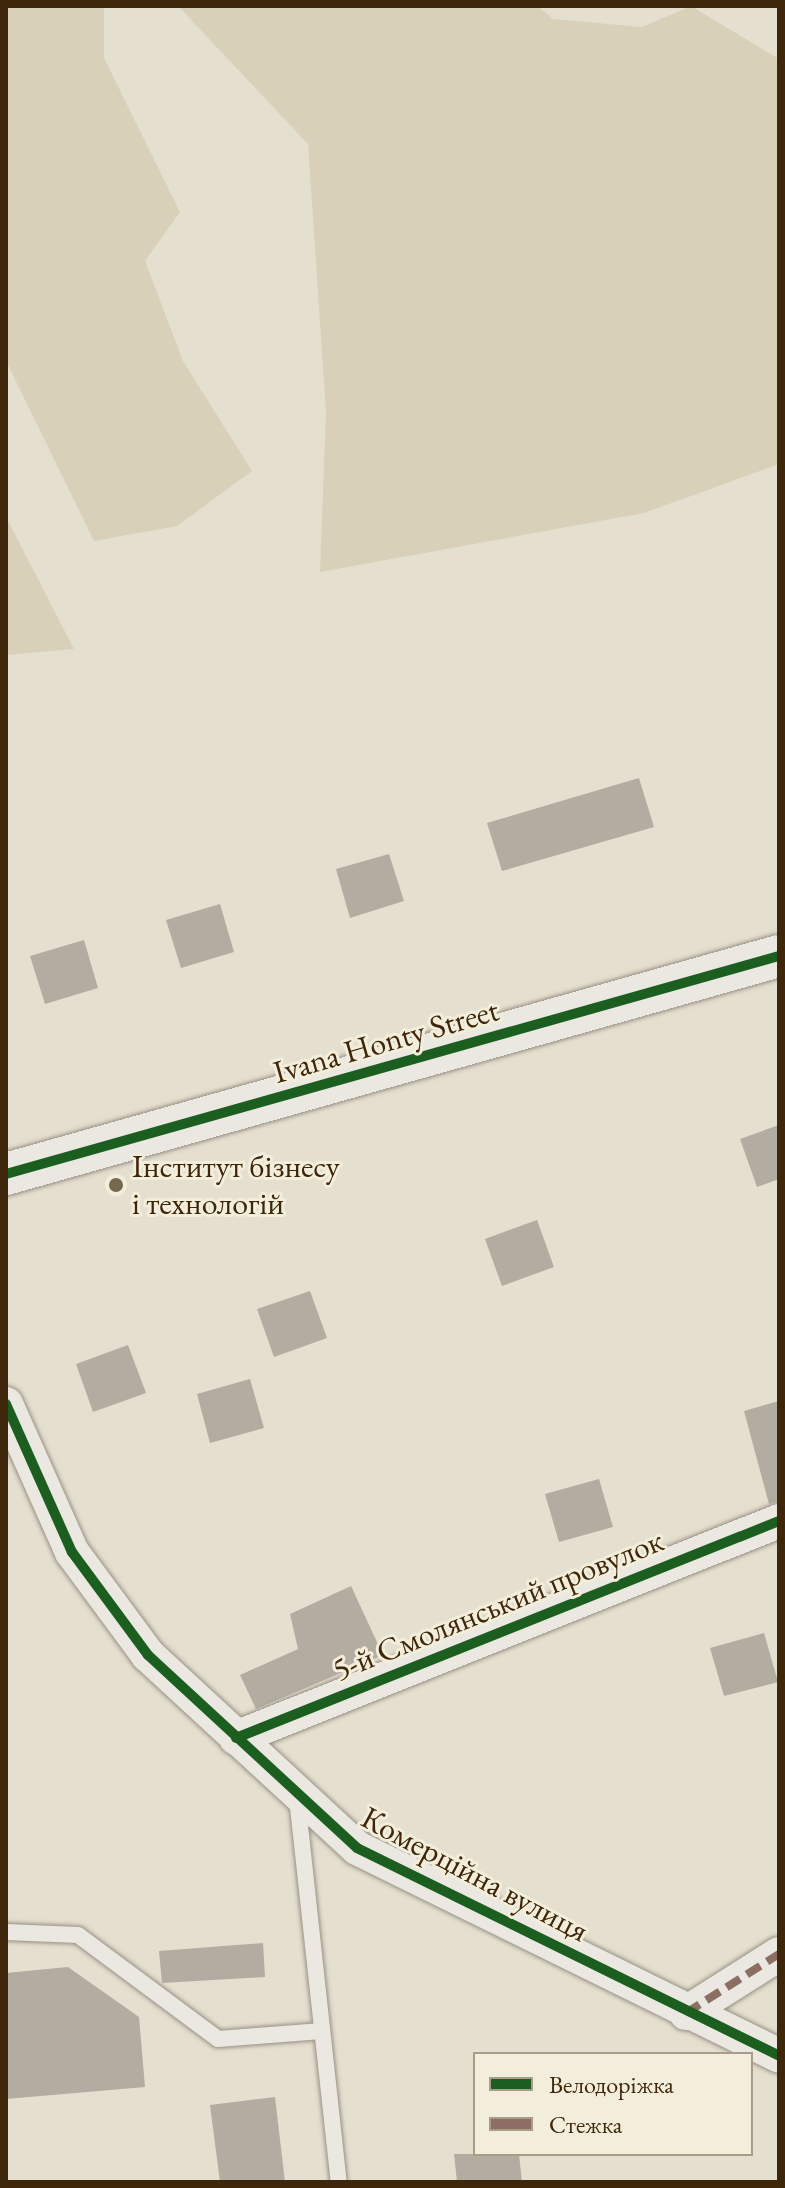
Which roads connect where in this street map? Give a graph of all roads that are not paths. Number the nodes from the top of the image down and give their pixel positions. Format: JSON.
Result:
{"nodes":[{"id":1,"x":779,"y":956,"type":"edge"},
{"id":2,"x":6,"y":1174,"type":"edge"},
{"id":3,"x":6,"y":1404,"type":"edge"},
{"id":4,"x":779,"y":1521,"type":"edge"},
{"id":5,"x":236,"y":1738,"type":"junction"},
{"id":6,"x":296,"y":1793,"type":"junction"},
{"id":7,"x":6,"y":1932,"type":"edge"},
{"id":8,"x":779,"y":1954,"type":"edge"},
{"id":9,"x":686,"y":2013,"type":"junction"},
{"id":10,"x":322,"y":2031,"type":"junction"},
{"id":11,"x":779,"y":2056,"type":"edge"},
{"id":12,"x":339,"y":2182,"type":"edge"}],
"edges":[{"from":1,"to":2,"type":"street","name":"Ivana Honty Street"},
{"from":3,"to":5,"type":"street","name":"Комерційна вулиця"},
{"from":4,"to":5,"type":"street","name":"5-й Смолянський провулок"},
{"from":5,"to":6,"type":"street","name":"Комерційна вулиця"},
{"from":6,"to":9,"type":"street","name":"Комерційна вулиця"},
{"from":6,"to":10,"type":"lane"},
{"from":7,"to":10,"type":"lane"},
{"from":8,"to":9,"type":"street"},
{"from":9,"to":11,"type":"street","name":"Комерційна вулиця"},
{"from":10,"to":12,"type":"lane"}]}
